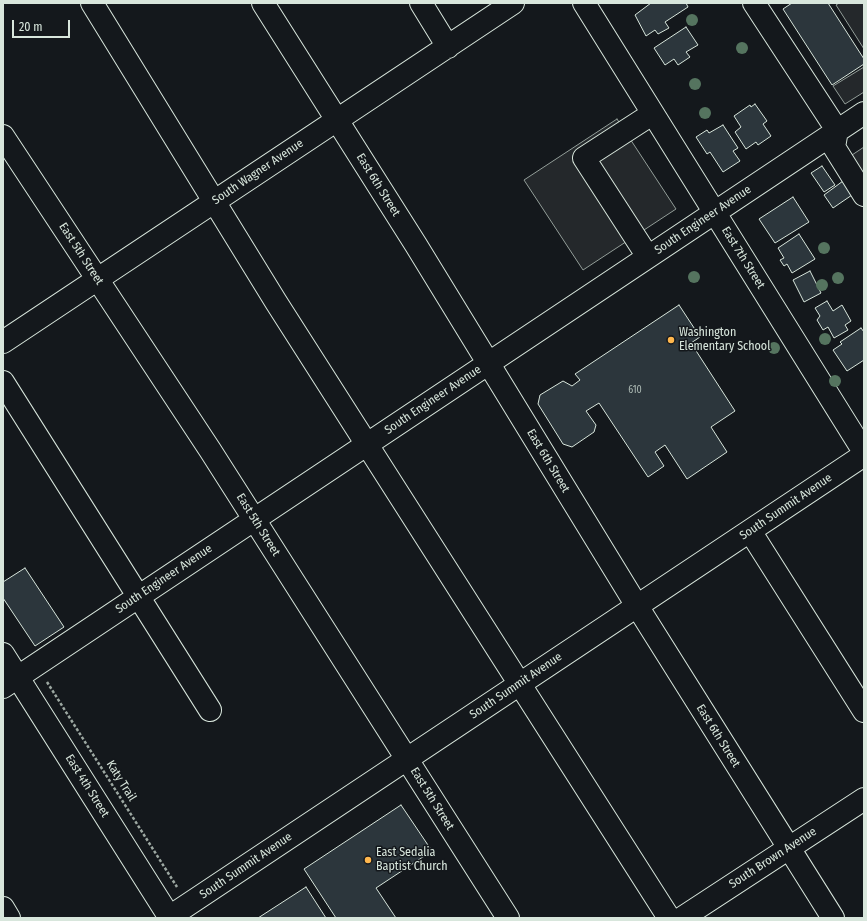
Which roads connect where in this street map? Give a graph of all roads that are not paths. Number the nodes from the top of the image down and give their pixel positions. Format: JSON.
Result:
{"nodes":[{"id":1,"x":92,"y":3,"type":"edge"},
{"id":2,"x":263,"y":3,"type":"edge"},
{"id":3,"x":421,"y":3,"type":"edge"},
{"id":4,"x":513,"y":3,"type":"edge"},
{"id":5,"x":584,"y":3,"type":"edge"},
{"id":6,"x":754,"y":3,"type":"edge"},
{"id":7,"x":448,"y":47,"type":"junction"},
{"id":8,"x":864,"y":113,"type":"edge"},
{"id":9,"x":652,"y":114,"type":"junction"},
{"id":10,"x":337,"y":120,"type":"junction"},
{"id":11,"x":837,"y":130,"type":"junction"},
{"id":12,"x":3,"y":136,"type":"edge"},
{"id":13,"x":864,"y":195,"type":"edge"},
{"id":14,"x":215,"y":201,"type":"junction"},
{"id":15,"x":715,"y":212,"type":"junction"},
{"id":16,"x":648,"y":257,"type":"junction"},
{"id":17,"x":97,"y":279,"type":"junction"},
{"id":18,"x":3,"y":342,"type":"edge"},
{"id":19,"x":488,"y":363,"type":"junction"},
{"id":20,"x":3,"y":382,"type":"edge"},
{"id":21,"x":367,"y":444,"type":"junction"},
{"id":22,"x":864,"y":454,"type":"edge"},
{"id":23,"x":254,"y":519,"type":"junction"},
{"id":24,"x":750,"y":531,"type":"junction"},
{"id":25,"x":139,"y":596,"type":"junction"},
{"id":26,"x":637,"y":606,"type":"junction"},
{"id":27,"x":3,"y":654,"type":"edge"},
{"id":28,"x":10,"y":682,"type":"edge"},
{"id":29,"x":520,"y":684,"type":"junction"},
{"id":30,"x":210,"y":710,"type":"dead end"},
{"id":31,"x":864,"y":711,"type":"edge"},
{"id":32,"x":407,"y":759,"type":"junction"},
{"id":33,"x":864,"y":799,"type":"edge"},
{"id":34,"x":789,"y":848,"type":"junction"},
{"id":35,"x":3,"y":908,"type":"edge"},
{"id":36,"x":9,"y":918,"type":"edge"},
{"id":37,"x":169,"y":918,"type":"edge"},
{"id":38,"x":508,"y":918,"type":"edge"},
{"id":39,"x":669,"y":918,"type":"edge"},
{"id":40,"x":682,"y":918,"type":"edge"},
{"id":41,"x":833,"y":918,"type":"edge"}],
"edges":[{"from":1,"to":14,"type":"street"},
{"from":2,"to":10,"type":"street","name":"East 6th Street"},
{"from":3,"to":7,"type":"street"},
{"from":4,"to":7,"type":"street","name":"South Wagner Avenue"},
{"from":5,"to":9,"type":"street","name":"East 7th Street"},
{"from":6,"to":11,"type":"street"},
{"from":7,"to":10,"type":"street","name":"South Wagner Avenue"},
{"from":8,"to":11,"type":"street","name":"South Engineer Avenue"},
{"from":9,"to":15,"type":"street","name":"East 7th Street"},
{"from":9,"to":16,"type":"street"},
{"from":10,"to":14,"type":"street","name":"South Wagner Avenue"},
{"from":10,"to":19,"type":"street","name":"East 6th Street"},
{"from":11,"to":13,"type":"street"},
{"from":11,"to":15,"type":"street","name":"South Engineer Avenue"},
{"from":12,"to":17,"type":"street","name":"East 5th Street"},
{"from":14,"to":17,"type":"street","name":"South Wagner Avenue"},
{"from":14,"to":21,"type":"street"},
{"from":15,"to":16,"type":"street","name":"South Engineer Avenue"},
{"from":15,"to":22,"type":"street","name":"East 7th Street"},
{"from":16,"to":19,"type":"street","name":"South Engineer Avenue"},
{"from":17,"to":18,"type":"street","name":"South Wagner Avenue"},
{"from":17,"to":23,"type":"street","name":"East 5th Street"},
{"from":19,"to":21,"type":"street","name":"South Engineer Avenue"},
{"from":19,"to":26,"type":"street","name":"East 6th Street"},
{"from":20,"to":25,"type":"street"},
{"from":21,"to":23,"type":"street","name":"South Engineer Avenue"},
{"from":21,"to":29,"type":"street"},
{"from":22,"to":24,"type":"street","name":"South Summit Avenue"},
{"from":23,"to":25,"type":"street","name":"South Engineer Avenue"},
{"from":23,"to":32,"type":"street","name":"East 5th Street"},
{"from":24,"to":26,"type":"street","name":"South Summit Avenue"},
{"from":24,"to":31,"type":"street"},
{"from":25,"to":28,"type":"street","name":"South Engineer Avenue"},
{"from":25,"to":30,"type":"street"},
{"from":26,"to":29,"type":"street","name":"South Summit Avenue"},
{"from":26,"to":34,"type":"street","name":"East 6th Street"},
{"from":27,"to":28,"type":"street","name":"East 4th Street"},
{"from":28,"to":37,"type":"street","name":"East 4th Street"},
{"from":29,"to":32,"type":"street","name":"South Summit Avenue"},
{"from":29,"to":39,"type":"street"},
{"from":32,"to":37,"type":"street","name":"South Summit Avenue"},
{"from":32,"to":38,"type":"street","name":"East 5th Street"},
{"from":33,"to":34,"type":"street","name":"South Brown Avenue"},
{"from":34,"to":40,"type":"street","name":"South Brown Avenue"},
{"from":34,"to":41,"type":"street","name":"East 6th Street"},
{"from":35,"to":36,"type":"street"}]}
